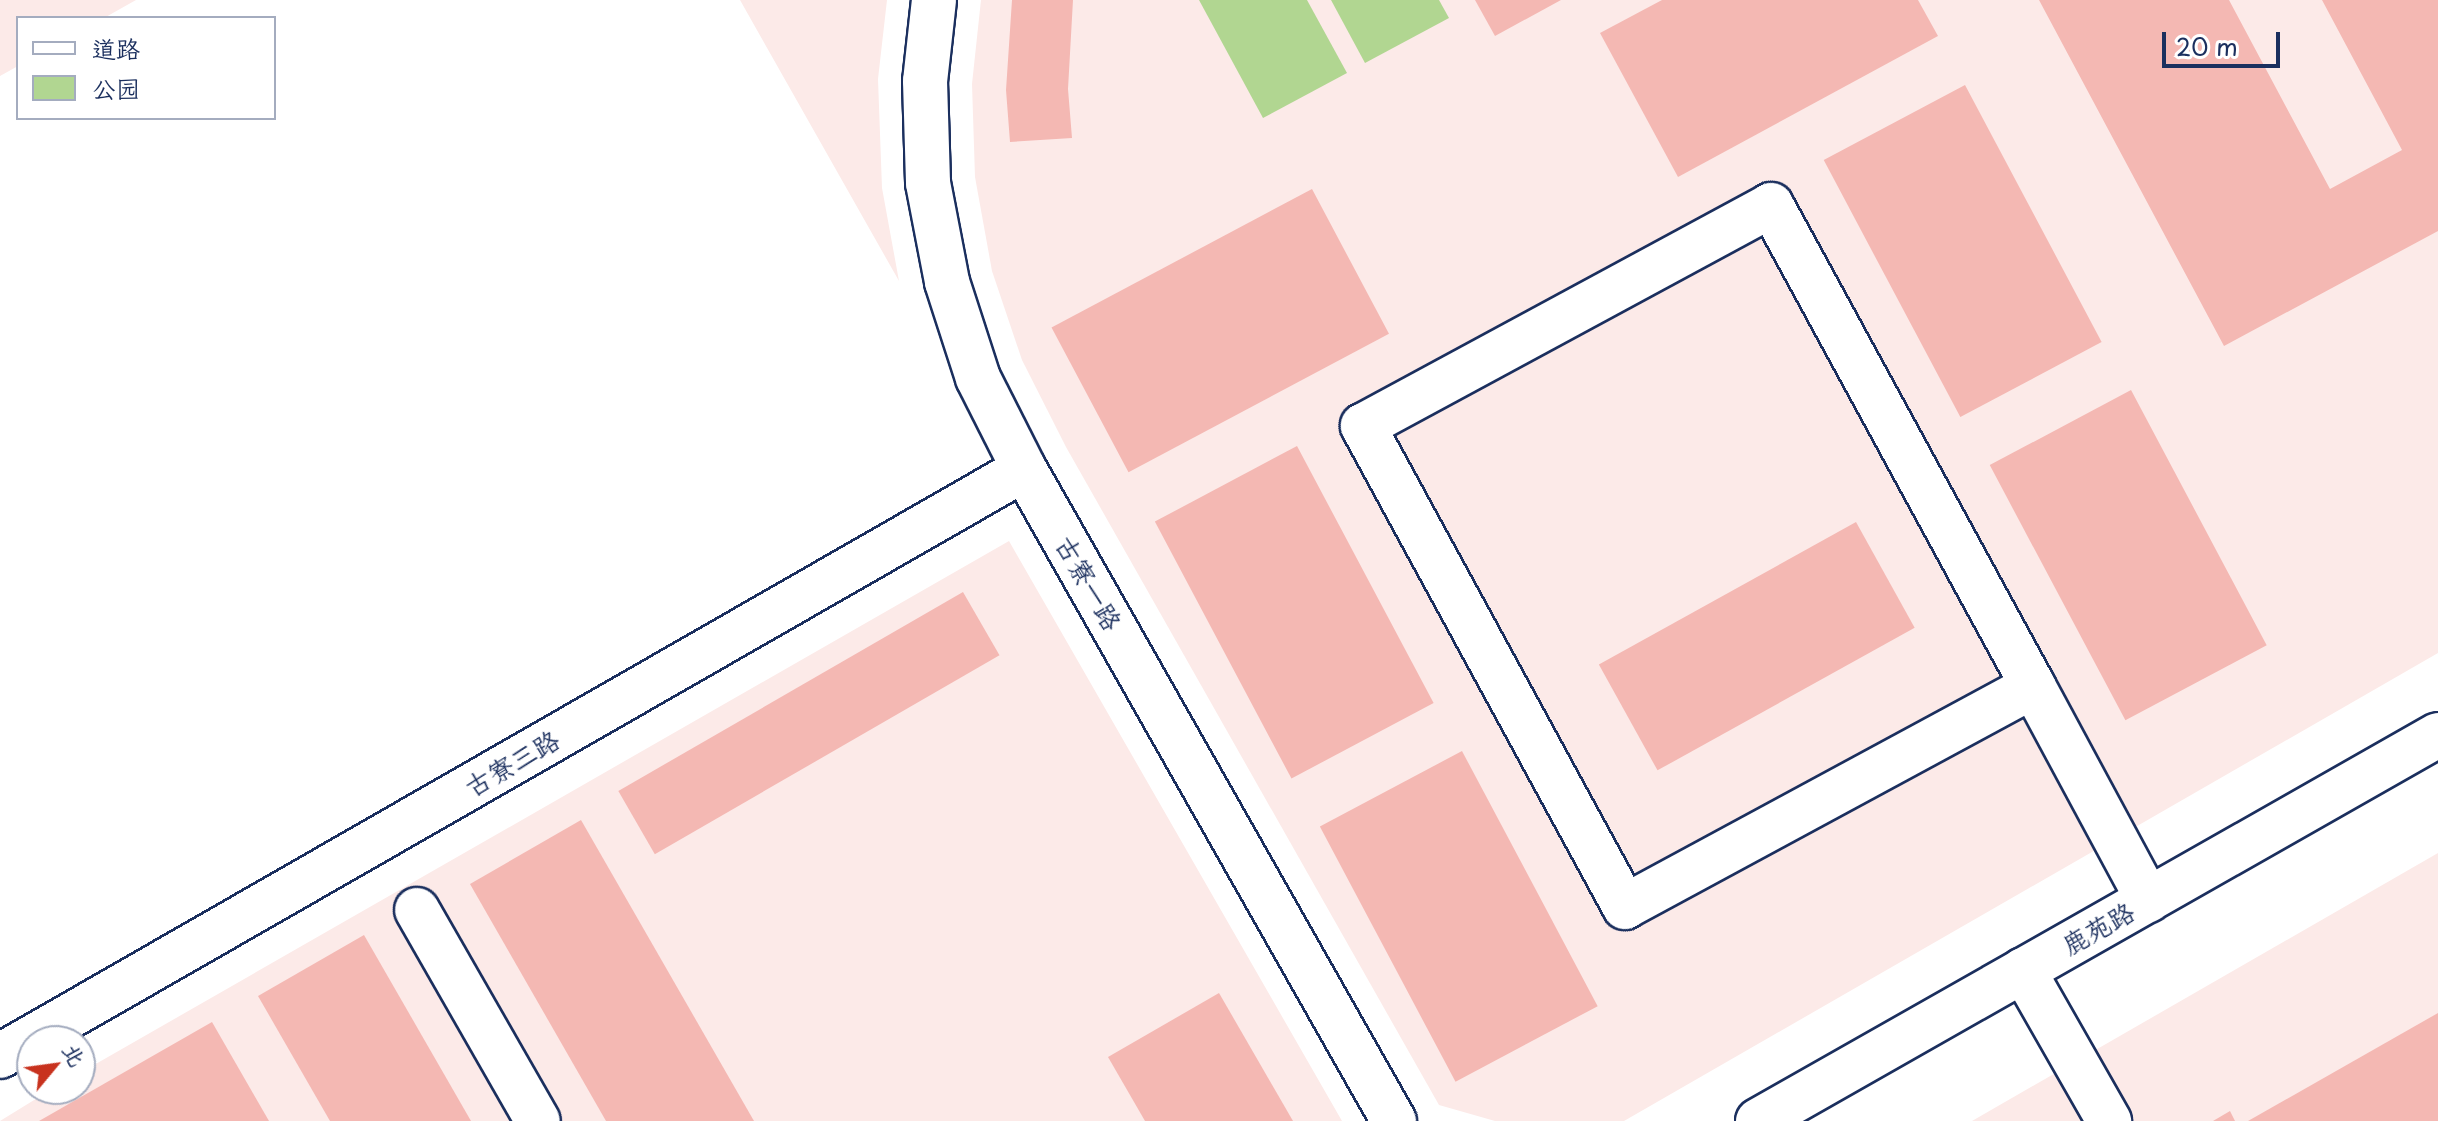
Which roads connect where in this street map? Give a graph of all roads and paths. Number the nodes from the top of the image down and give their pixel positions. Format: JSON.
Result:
{"nodes":[{"id":1,"x":934,"y":0,"type":"edge"},
{"id":2,"x":1024,"y":469,"type":"junction"},
{"id":3,"x":2033,"y":686,"type":"junction"},
{"id":4,"x":2438,"y":735,"type":"edge"},
{"id":5,"x":2148,"y":900,"type":"junction"},
{"id":6,"x":417,"y":910,"type":"dead end"},
{"id":7,"x":2023,"y":970,"type":"junction"},
{"id":8,"x":0,"y":1056,"type":"edge"},
{"id":9,"x":538,"y":1121,"type":"edge"},
{"id":10,"x":1394,"y":1121,"type":"edge"},
{"id":11,"x":1758,"y":1121,"type":"edge"},
{"id":12,"x":2109,"y":1121,"type":"edge"}],
"edges":[{"from":1,"to":2,"type":"street","name":"古寮一路"},
{"from":2,"to":8,"type":"street","name":"古寮三路"},
{"from":2,"to":10,"type":"street","name":"古寮一路"},
{"from":3,"to":3,"type":"street"},
{"from":3,"to":5,"type":"street"},
{"from":4,"to":5,"type":"street","name":"鹿苑路"},
{"from":5,"to":7,"type":"street","name":"鹿苑路"},
{"from":6,"to":9,"type":"street"},
{"from":7,"to":11,"type":"street","name":"鹿苑路"},
{"from":7,"to":12,"type":"street"}]}
